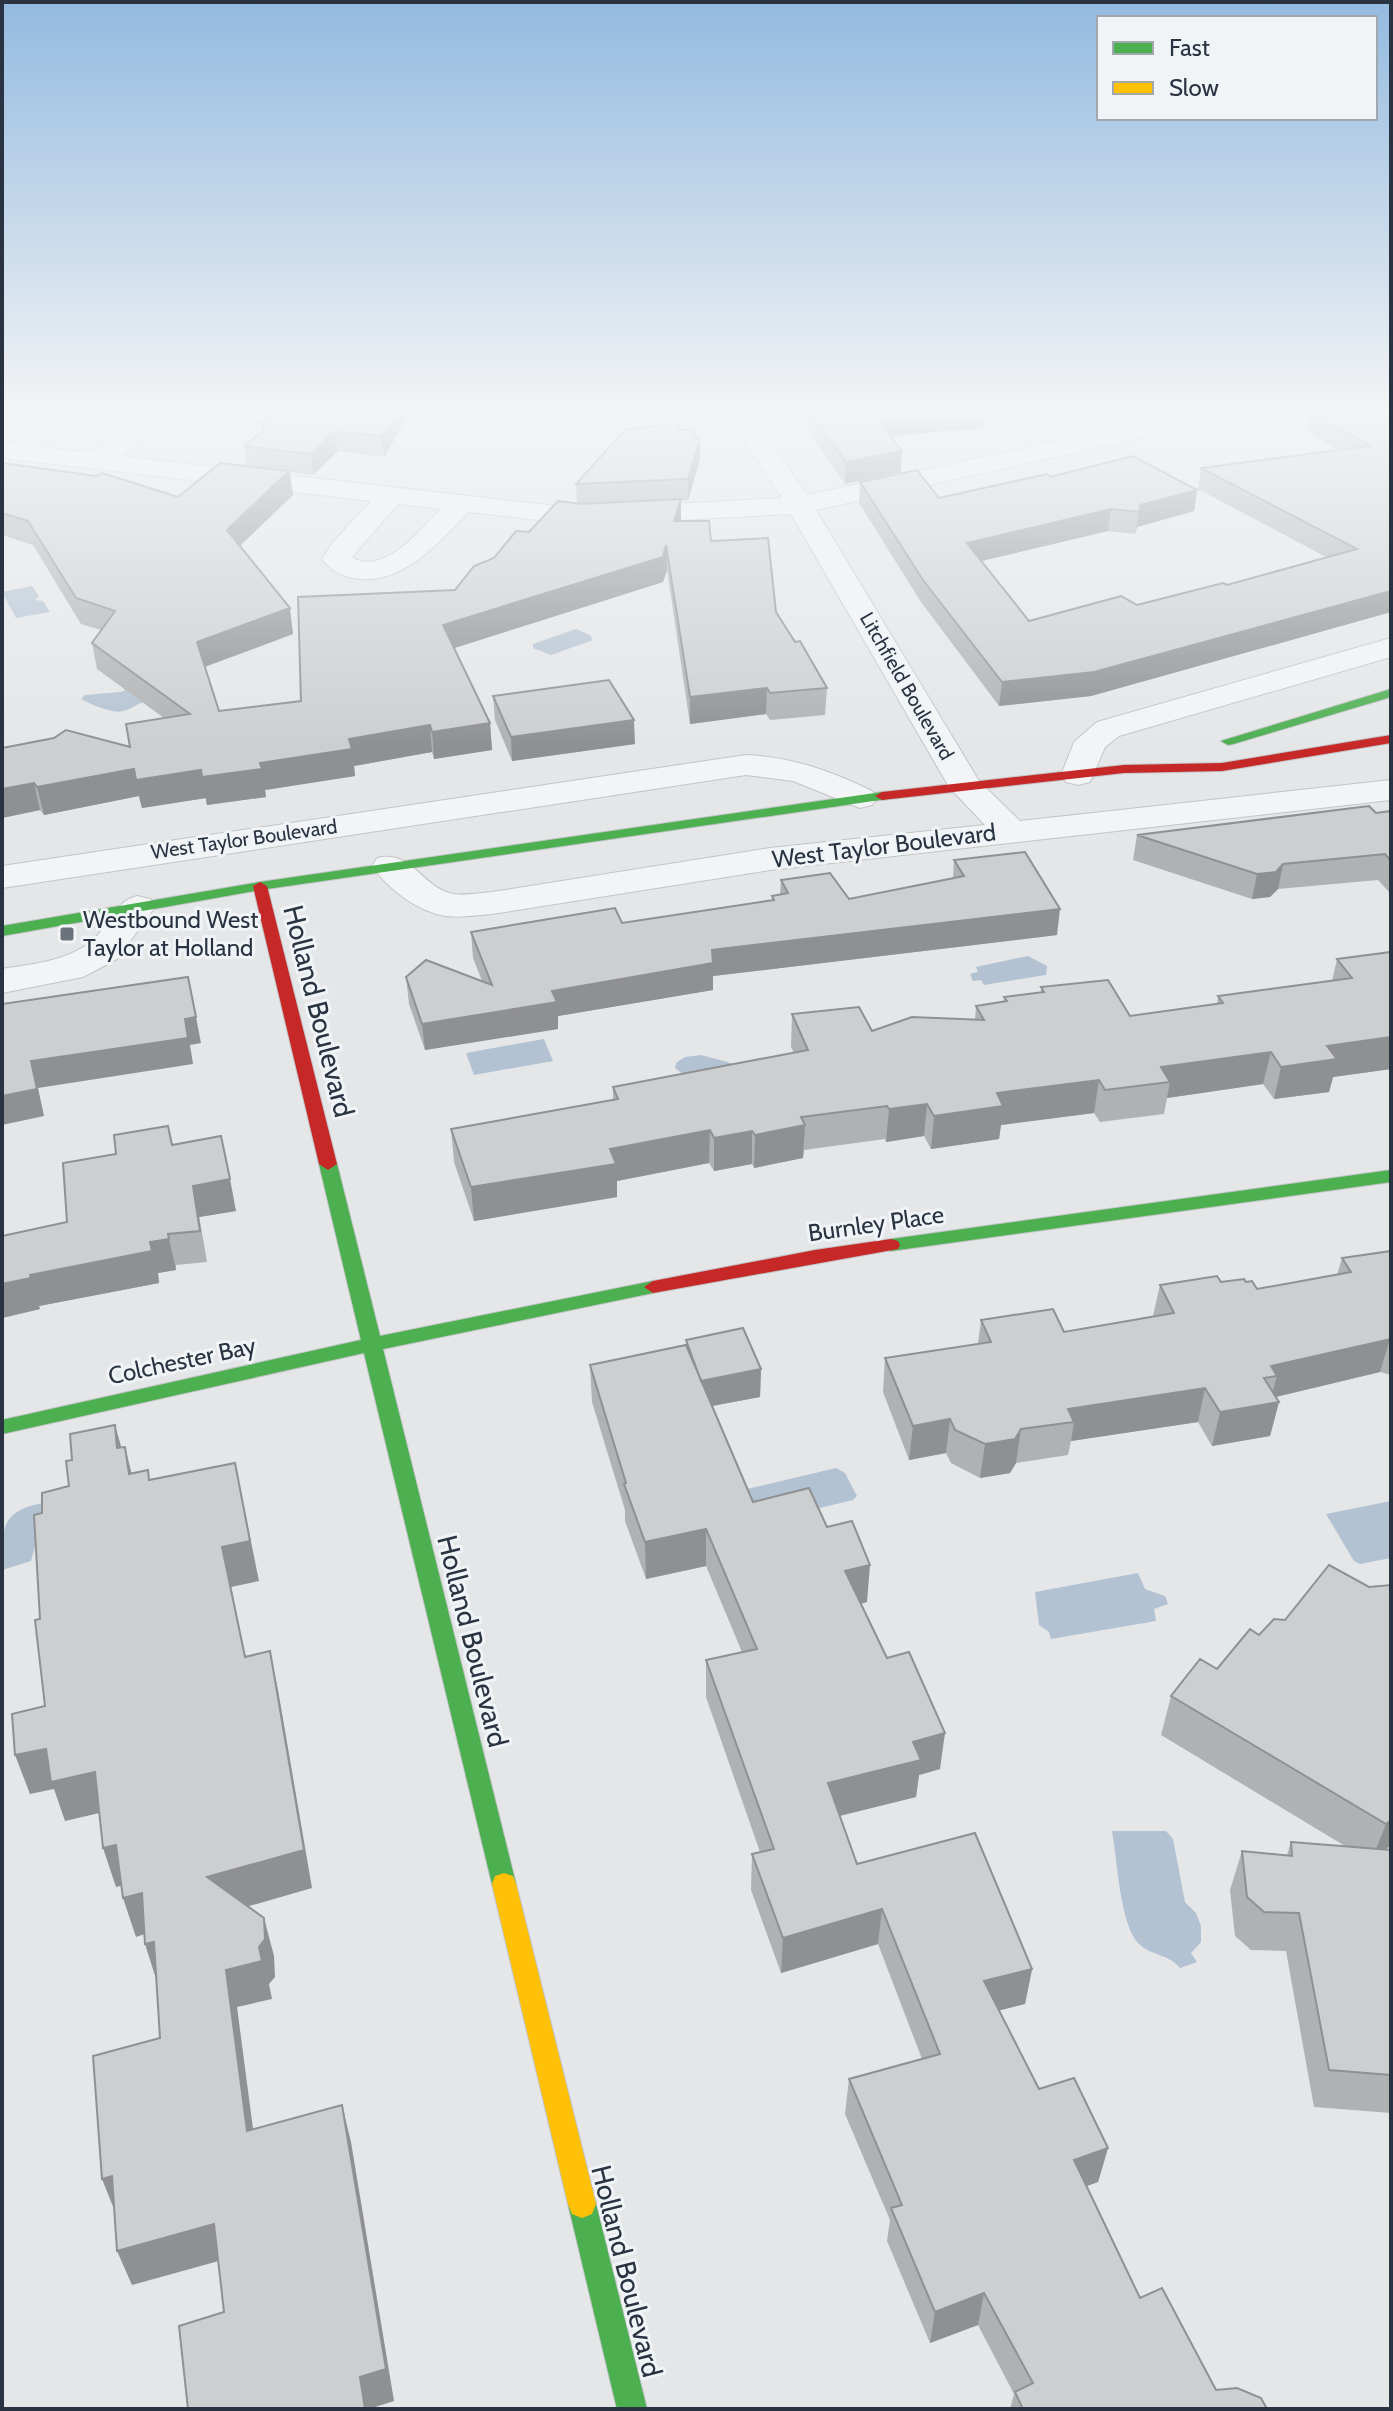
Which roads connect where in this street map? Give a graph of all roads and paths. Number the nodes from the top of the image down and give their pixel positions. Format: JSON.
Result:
{"nodes":[{"id":1,"x":366,"y":523,"type":"edge"},
{"id":2,"x":442,"y":523,"type":"edge"},
{"id":3,"x":810,"y":523,"type":"edge"},
{"id":4,"x":1391,"y":647,"type":"edge"},
{"id":5,"x":1391,"y":693,"type":"edge"},
{"id":6,"x":1391,"y":739,"type":"edge"},
{"id":7,"x":1124,"y":769,"type":"junction"},
{"id":8,"x":1078,"y":775,"type":"junction"},
{"id":9,"x":966,"y":787,"type":"junction"},
{"id":10,"x":1391,"y":790,"type":"edge"},
{"id":11,"x":860,"y":798,"type":"junction"},
{"id":12,"x":1011,"y":831,"type":"junction"},
{"id":13,"x":390,"y":866,"type":"junction"},
{"id":14,"x":2,"y":877,"type":"edge"},
{"id":15,"x":260,"y":886,"type":"junction"},
{"id":16,"x":137,"y":907,"type":"junction"},
{"id":17,"x":2,"y":931,"type":"edge"},
{"id":18,"x":2,"y":981,"type":"edge"},
{"id":19,"x":1391,"y":1176,"type":"edge"},
{"id":20,"x":372,"y":1345,"type":"junction"},
{"id":21,"x":2,"y":1427,"type":"edge"},
{"id":22,"x":632,"y":2409,"type":"edge"}],
"edges":[{"from":1,"to":2,"type":"street"},
{"from":3,"to":9,"type":"street","name":"Litchfield Boulevard"},
{"from":4,"to":8,"type":"street"},
{"from":5,"to":7,"type":"street","name":"West Taylor Boulevard"},
{"from":6,"to":7,"type":"street","name":"West Taylor Boulevard"},
{"from":7,"to":8,"type":"street","name":"West Taylor Boulevard"},
{"from":8,"to":9,"type":"street","name":"West Taylor Boulevard"},
{"from":9,"to":11,"type":"street","name":"West Taylor Boulevard"},
{"from":9,"to":12,"type":"street","name":"Litchfield Boulevard"},
{"from":10,"to":12,"type":"street","name":"West Taylor Boulevard"},
{"from":11,"to":13,"type":"street","name":"West Taylor Boulevard"},
{"from":11,"to":14,"type":"street","name":"West Taylor Boulevard"},
{"from":12,"to":13,"type":"street","name":"West Taylor Boulevard"},
{"from":13,"to":15,"type":"street","name":"West Taylor Boulevard"},
{"from":15,"to":16,"type":"street","name":"West Taylor Boulevard"},
{"from":15,"to":20,"type":"street","name":"Holland Boulevard"},
{"from":16,"to":17,"type":"street","name":"West Taylor Boulevard"},
{"from":16,"to":18,"type":"street"},
{"from":19,"to":20,"type":"street","name":"Burnley Place"},
{"from":20,"to":21,"type":"street","name":"Colchester Bay"},
{"from":20,"to":22,"type":"street","name":"Holland Boulevard"}]}
